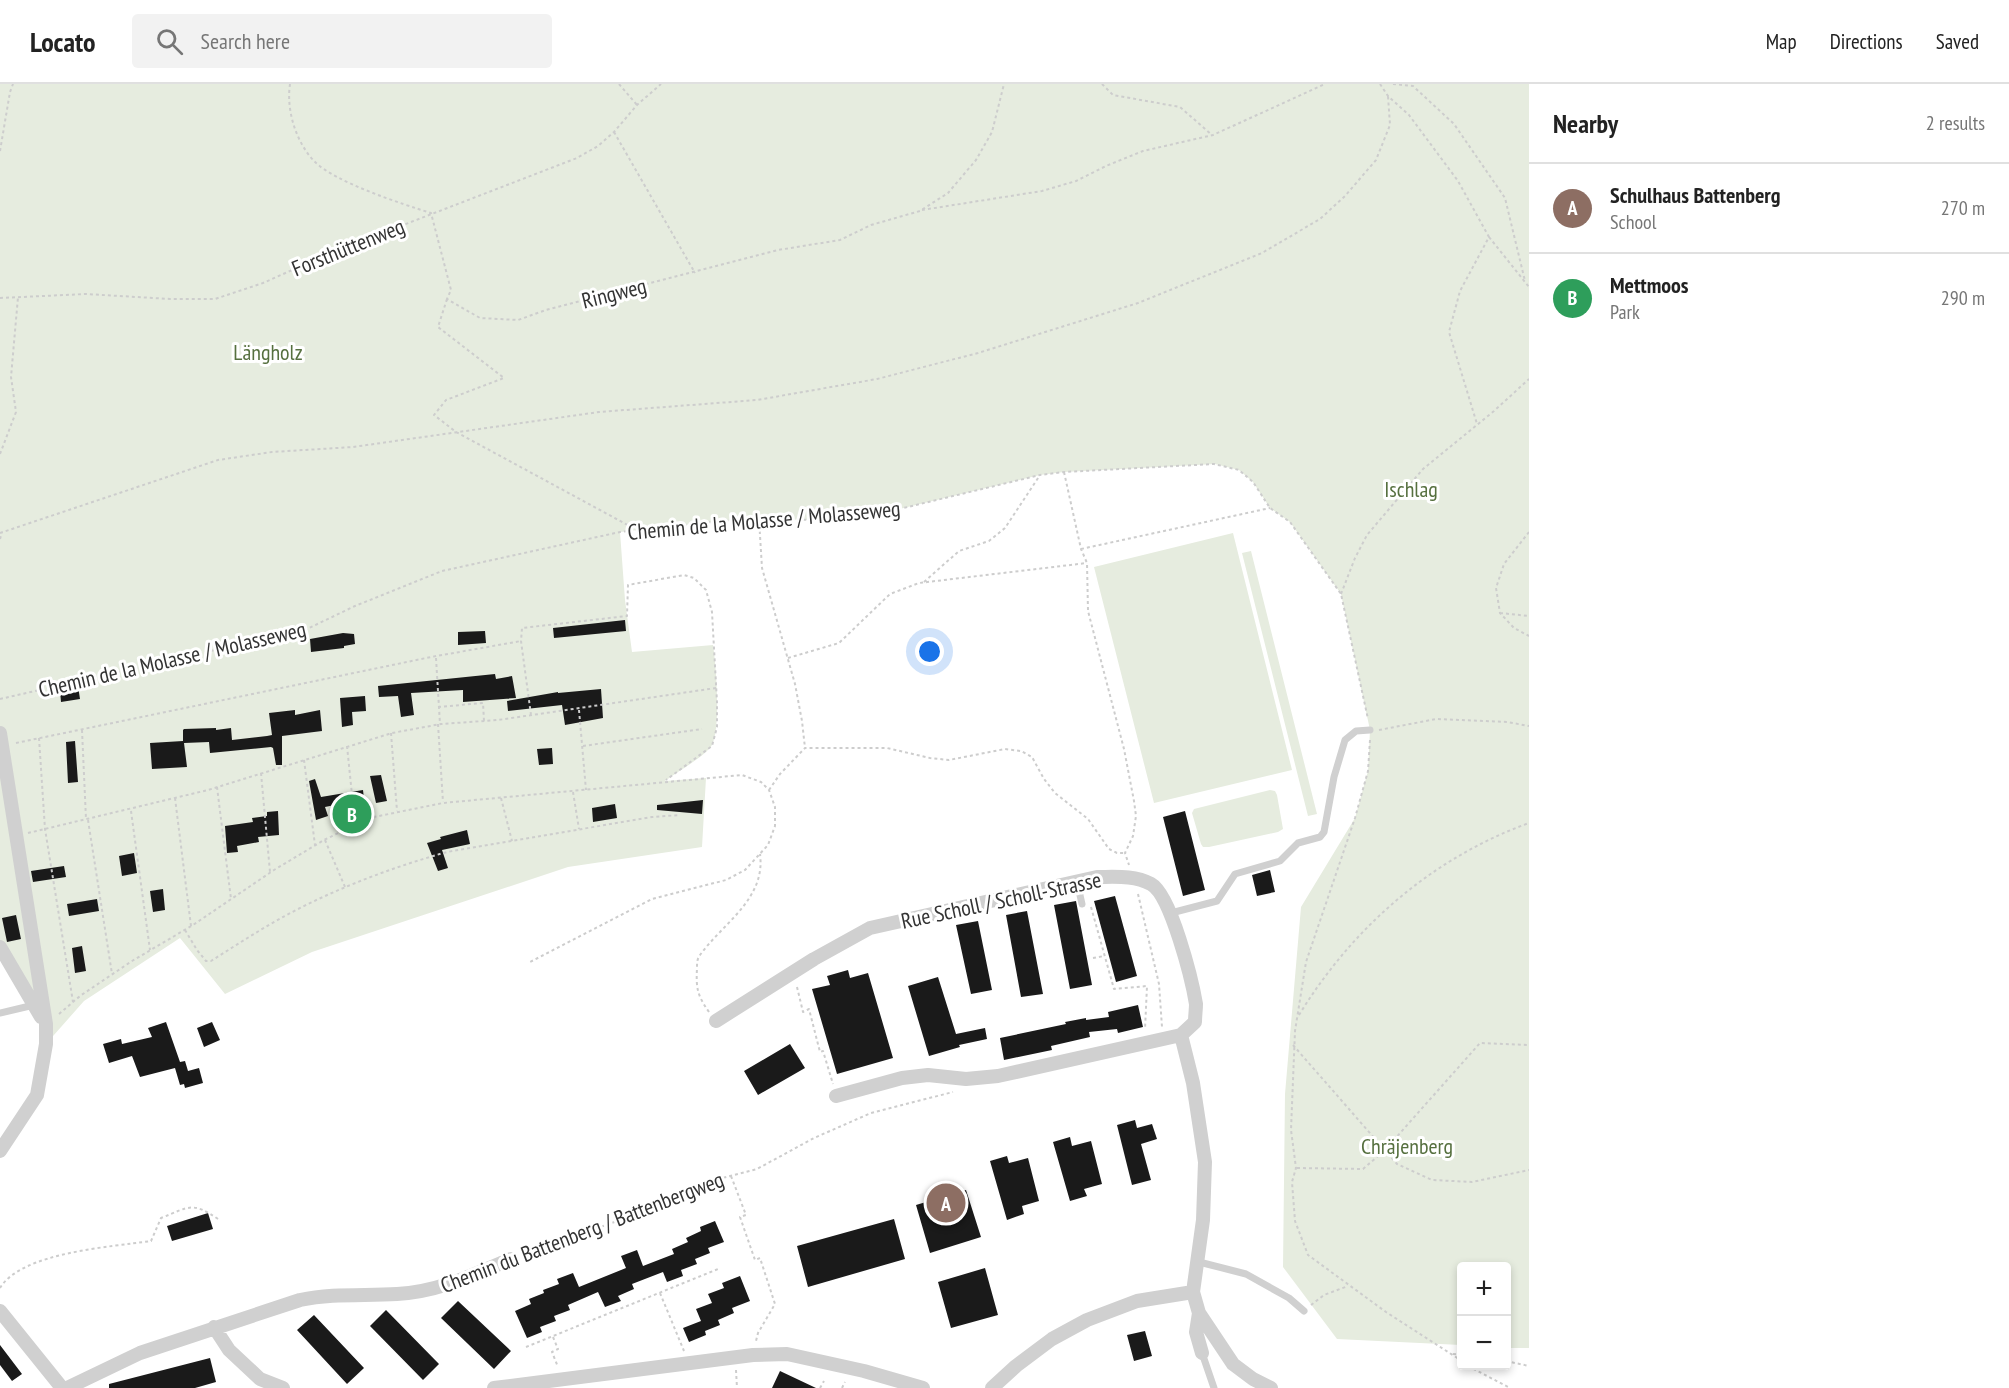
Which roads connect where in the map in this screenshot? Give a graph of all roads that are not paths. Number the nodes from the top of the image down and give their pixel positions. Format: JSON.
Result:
{"nodes":[{"id":1,"x":1370,"y":730,"type":"road end"},
{"id":2,"x":1,"y":740,"type":"edge"},
{"id":3,"x":1077,"y":882,"type":"junction"},
{"id":4,"x":1084,"y":903,"type":"road end"},
{"id":5,"x":1171,"y":913,"type":"junction"},
{"id":6,"x":0,"y":947,"type":"edge"},
{"id":7,"x":34,"y":1005,"type":"junction"},
{"id":8,"x":0,"y":1013,"type":"edge"},
{"id":9,"x":716,"y":1021,"type":"road end"},
{"id":10,"x":46,"y":1024,"type":"junction"},
{"id":11,"x":1181,"y":1035,"type":"junction"},
{"id":12,"x":836,"y":1096,"type":"road end"},
{"id":13,"x":0,"y":1151,"type":"edge"},
{"id":14,"x":511,"y":1259,"type":"road end"},
{"id":15,"x":1198,"y":1262,"type":"junction"},
{"id":16,"x":1193,"y":1293,"type":"junction"},
{"id":17,"x":0,"y":1311,"type":"edge"},
{"id":18,"x":1304,"y":1311,"type":"road end"},
{"id":19,"x":1199,"y":1313,"type":"junction"},
{"id":20,"x":214,"y":1328,"type":"junction"},
{"id":21,"x":1202,"y":1353,"type":"joint"},
{"id":22,"x":65,"y":1388,"type":"edge"},
{"id":23,"x":283,"y":1388,"type":"edge"},
{"id":24,"x":494,"y":1388,"type":"edge"},
{"id":25,"x":923,"y":1388,"type":"edge"},
{"id":26,"x":992,"y":1388,"type":"edge"},
{"id":27,"x":1214,"y":1388,"type":"edge"},
{"id":28,"x":1271,"y":1388,"type":"edge"}],
"edges":[{"from":1,"to":5,"type":"lane"},
{"from":2,"to":10,"type":"street"},
{"from":3,"to":4,"type":"lane"},
{"from":3,"to":5,"type":"street","name":"Rue Scholl / Scholl-Strasse"},
{"from":3,"to":9,"type":"street","name":"Rue Scholl / Scholl-Strasse"},
{"from":5,"to":11,"type":"street","name":"Rue Scholl / Scholl-Strasse"},
{"from":6,"to":7,"type":"street"},
{"from":7,"to":8,"type":"lane"},
{"from":7,"to":10,"type":"street"},
{"from":10,"to":13,"type":"street"},
{"from":11,"to":12,"type":"street"},
{"from":11,"to":15,"type":"street"},
{"from":14,"to":20,"type":"street","name":"Chemin du Battenberg / Battenbergweg"},
{"from":15,"to":16,"type":"street"},
{"from":15,"to":18,"type":"lane"},
{"from":16,"to":19,"type":"street"},
{"from":16,"to":26,"type":"street"},
{"from":17,"to":22,"type":"street"},
{"from":19,"to":21,"type":"street"},
{"from":19,"to":28,"type":"street"},
{"from":20,"to":22,"type":"street","name":"Chemin du Battenberg / Battenbergweg"},
{"from":20,"to":23,"type":"street"},
{"from":21,"to":27,"type":"lane"},
{"from":24,"to":25,"type":"street"}]}
